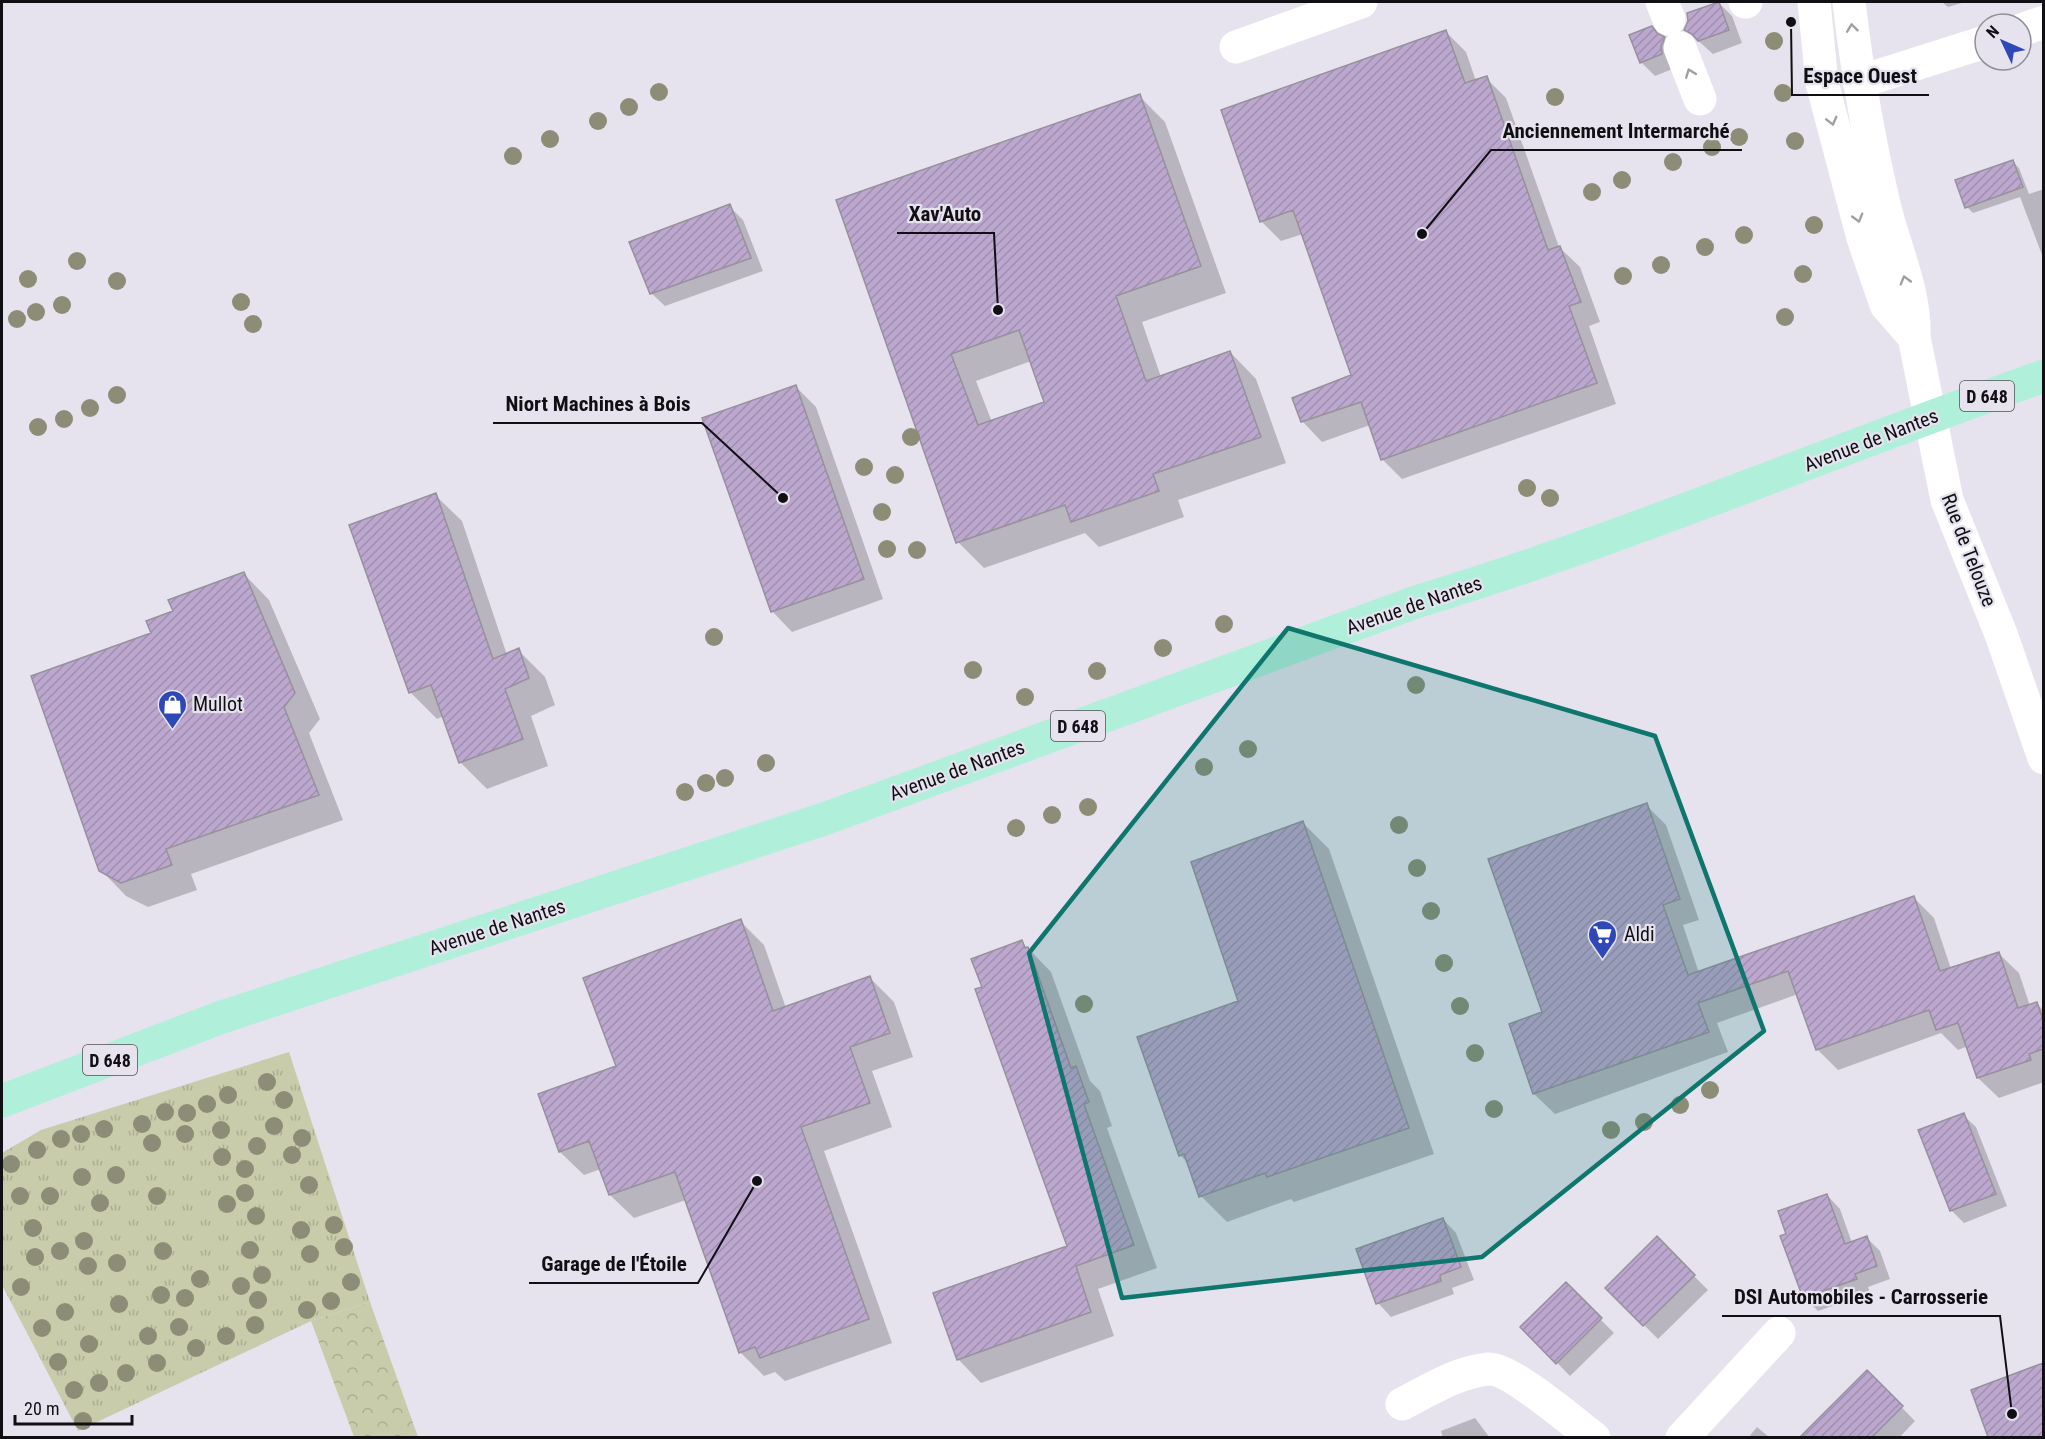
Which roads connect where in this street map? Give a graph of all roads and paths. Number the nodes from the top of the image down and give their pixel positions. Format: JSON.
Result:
{"nodes":[{"id":1,"x":1361,"y":2,"type":"edge"},
{"id":2,"x":1814,"y":2,"type":"edge"},
{"id":3,"x":1849,"y":2,"type":"edge"},
{"id":4,"x":1671,"y":23,"type":"edge"},
{"id":5,"x":1973,"y":46,"type":"edge"},
{"id":6,"x":1236,"y":47,"type":"dead end"},
{"id":7,"x":1859,"y":81,"type":"junction"},
{"id":8,"x":1700,"y":99,"type":"dead end"},
{"id":9,"x":1914,"y":337,"type":"junction"},
{"id":10,"x":2043,"y":376,"type":"edge"},
{"id":11,"x":1931,"y":418,"type":"junction"},
{"id":12,"x":2043,"y":758,"type":"edge"},
{"id":13,"x":2,"y":1101,"type":"edge"},
{"id":14,"x":1779,"y":1333,"type":"dead end"},
{"id":15,"x":1402,"y":1404,"type":"dead end"},
{"id":16,"x":1594,"y":1437,"type":"edge"},
{"id":17,"x":1682,"y":1437,"type":"edge"}],
"edges":[{"from":1,"to":6,"type":"street"},
{"from":2,"to":9,"type":"street","name":"Rue de Telouze","one_way":true},
{"from":7,"to":3,"type":"street","name":"Rue de Telouze","one_way":true},
{"from":8,"to":4,"type":"street","one_way":true},
{"from":5,"to":7,"type":"street"},
{"from":9,"to":7,"type":"street","name":"Rue de Telouze","one_way":true},
{"from":9,"to":11,"type":"street","name":"Rue de Telouze"},
{"from":10,"to":11,"type":"main road","name":"Avenue de Nantes","number":"D 648"},
{"from":11,"to":12,"type":"street","name":"Rue de Telouze"},
{"from":11,"to":13,"type":"main road","name":"Avenue de Nantes","number":"D 648"},
{"from":14,"to":17,"type":"street"},
{"from":15,"to":16,"type":"street"}]}
